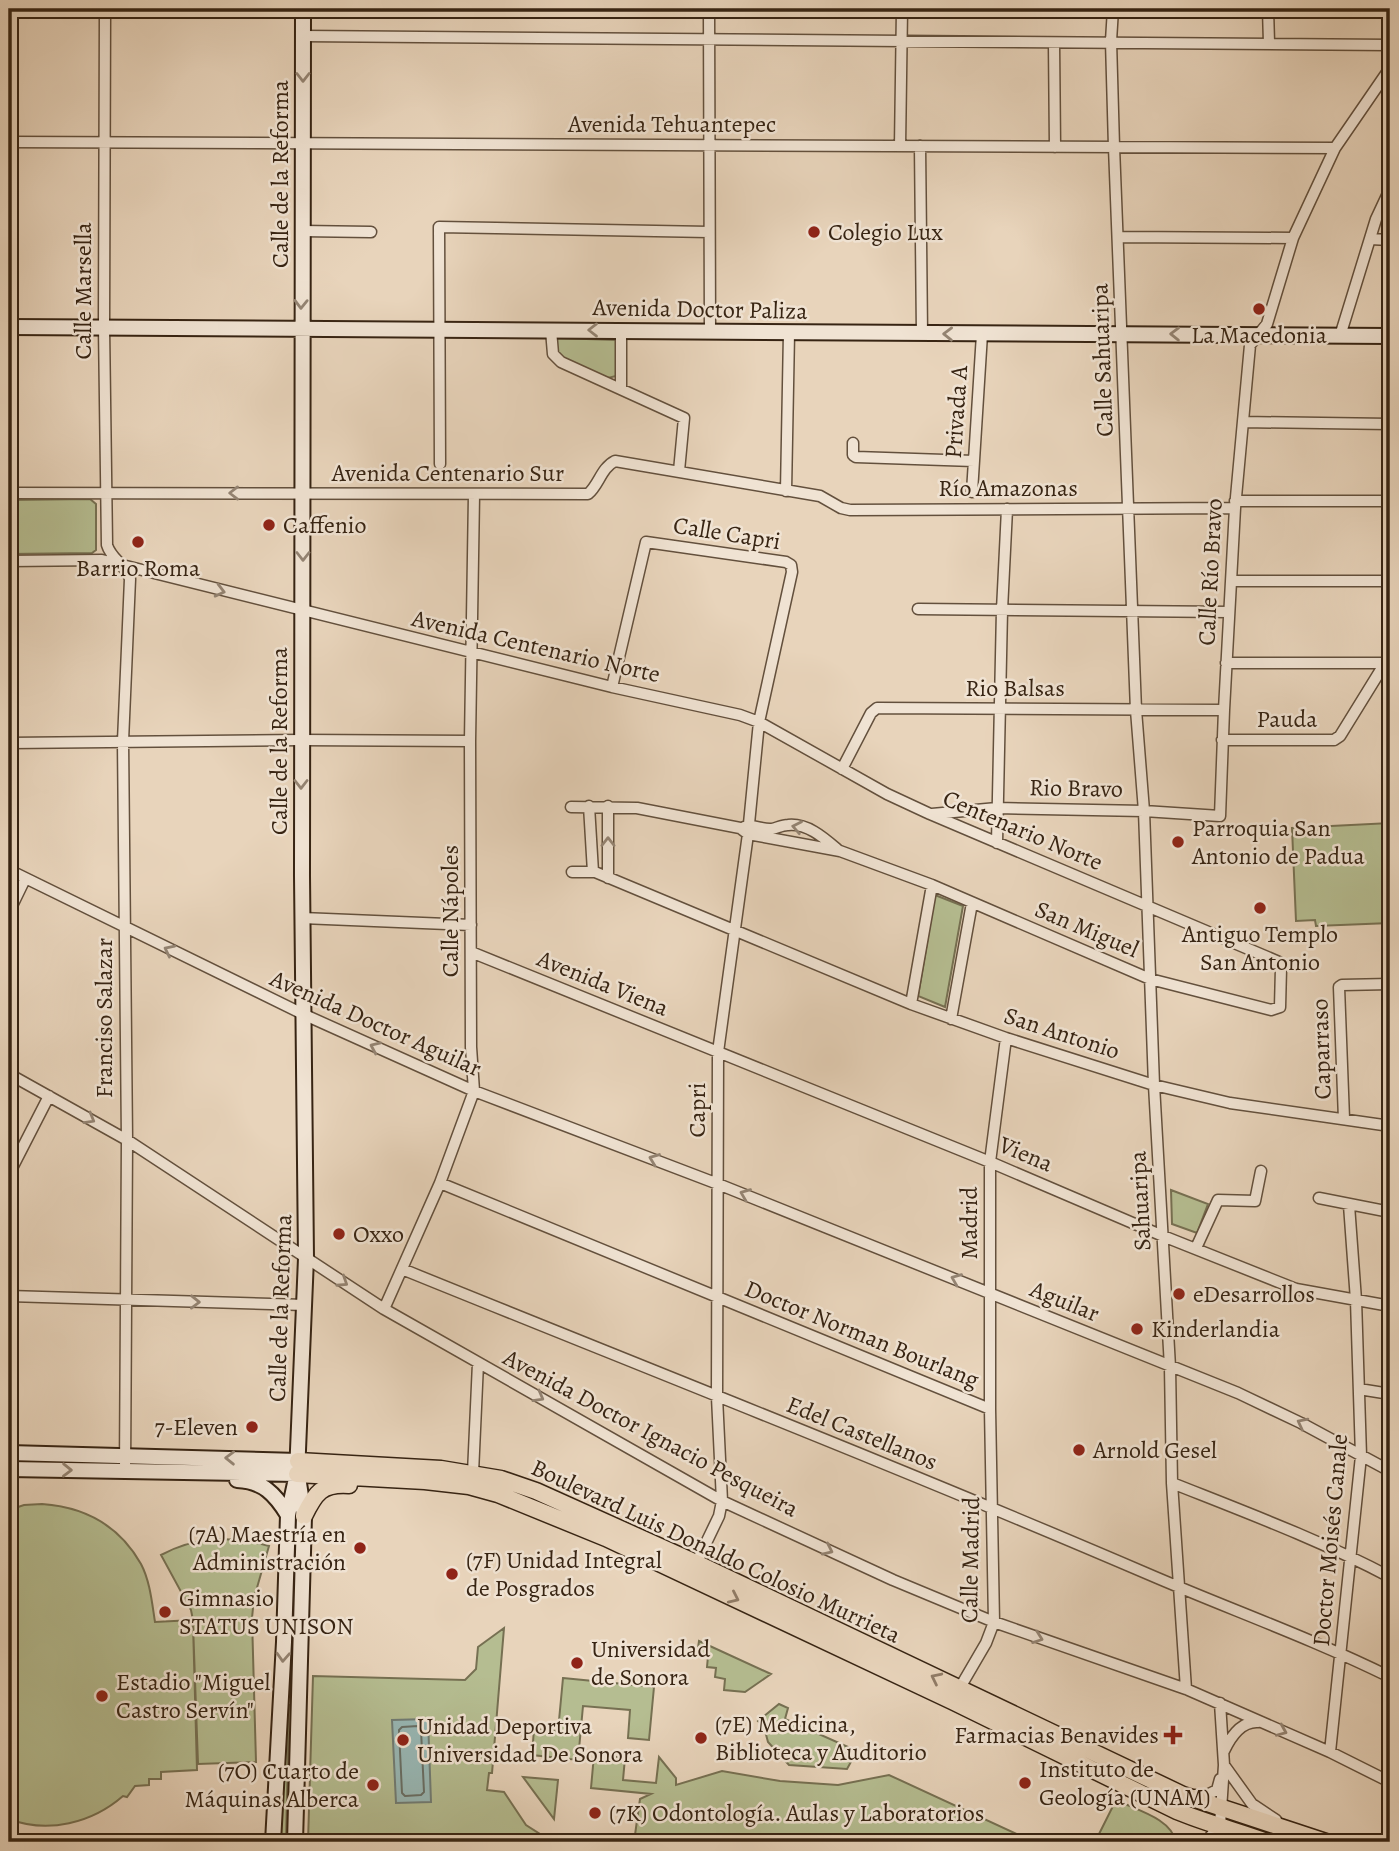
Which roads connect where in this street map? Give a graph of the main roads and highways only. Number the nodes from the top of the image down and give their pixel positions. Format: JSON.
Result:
{"nodes":[{"id":1,"x":303,"y":9,"type":"edge"},
{"id":2,"x":9,"y":327,"type":"edge"},
{"id":3,"x":301,"y":330,"type":"junction"},
{"id":4,"x":1390,"y":336,"type":"edge"},
{"id":5,"x":9,"y":1453,"type":"edge"},
{"id":6,"x":298,"y":1467,"type":"junction"},
{"id":7,"x":9,"y":1469,"type":"edge"},
{"id":8,"x":168,"y":1472,"type":"junction"},
{"id":9,"x":498,"y":1494,"type":"junction"},
{"id":10,"x":296,"y":1515,"type":"junction"},
{"id":11,"x":606,"y":1521,"type":"junction"},
{"id":12,"x":693,"y":1570,"type":"junction"},
{"id":13,"x":956,"y":1695,"type":"junction"},
{"id":14,"x":1220,"y":1816,"type":"junction"},
{"id":15,"x":273,"y":1842,"type":"edge"},
{"id":16,"x":295,"y":1842,"type":"edge"},
{"id":17,"x":1267,"y":1842,"type":"edge"},
{"id":18,"x":1326,"y":1842,"type":"edge"}],
"edges":[{"from":1,"to":3,"type":"main road","name":"Calle de la Reforma","one_way":true},
{"from":2,"to":3,"type":"main road","name":"Avenida Doctor Paliza"},
{"from":4,"to":3,"type":"main road","name":"Avenida Doctor Paliza","one_way":true},
{"from":3,"to":6,"type":"main road","name":"Calle de la Reforma","one_way":true},
{"from":6,"to":5,"type":"main road","name":"Boulevard Luis Donaldo Colosio Murrieta","one_way":true},
{"from":6,"to":8,"type":"main road","name":"Boulevard Luis Donaldo Colosio Murrieta"},
{"from":6,"to":9,"type":"main road","name":"Boulevard Luis Donaldo Colosio Murrieta"},
{"from":6,"to":10,"type":"main road","name":"Calle de la Reforma"},
{"from":6,"to":11,"type":"main road","name":"Boulevard Luis Donaldo Colosio Murrieta"},
{"from":7,"to":8,"type":"main road","name":"Boulevard Luis Donaldo Colosio Murrieta","one_way":true},
{"from":8,"to":10,"type":"main road"},
{"from":9,"to":10,"type":"main road"},
{"from":9,"to":11,"type":"main road"},
{"from":9,"to":12,"type":"main road","name":"Boulevard Luis Donaldo Colosio Murrieta"},
{"from":10,"to":15,"type":"main road","name":"Calle de la Reforma","one_way":true},
{"from":10,"to":16,"type":"main road","name":"Calle de la Reforma"},
{"from":11,"to":12,"type":"main road","name":"Boulevard Luis Donaldo Colosio Murrieta"},
{"from":12,"to":13,"type":"main road","name":"Boulevard Luis Donaldo Colosio Murrieta"},
{"from":13,"to":14,"type":"main road","name":"Boulevard Luis Donaldo Colosio Murrieta"},
{"from":13,"to":14,"type":"main road","name":"Boulevard Luis Donaldo Colosio Murrieta"},
{"from":14,"to":17,"type":"main road","name":"Boulevard Luis Donaldo Colosio Murrieta"},
{"from":14,"to":18,"type":"main road","name":"Boulevard Luis Donaldo Colosio Murrieta"}]}
